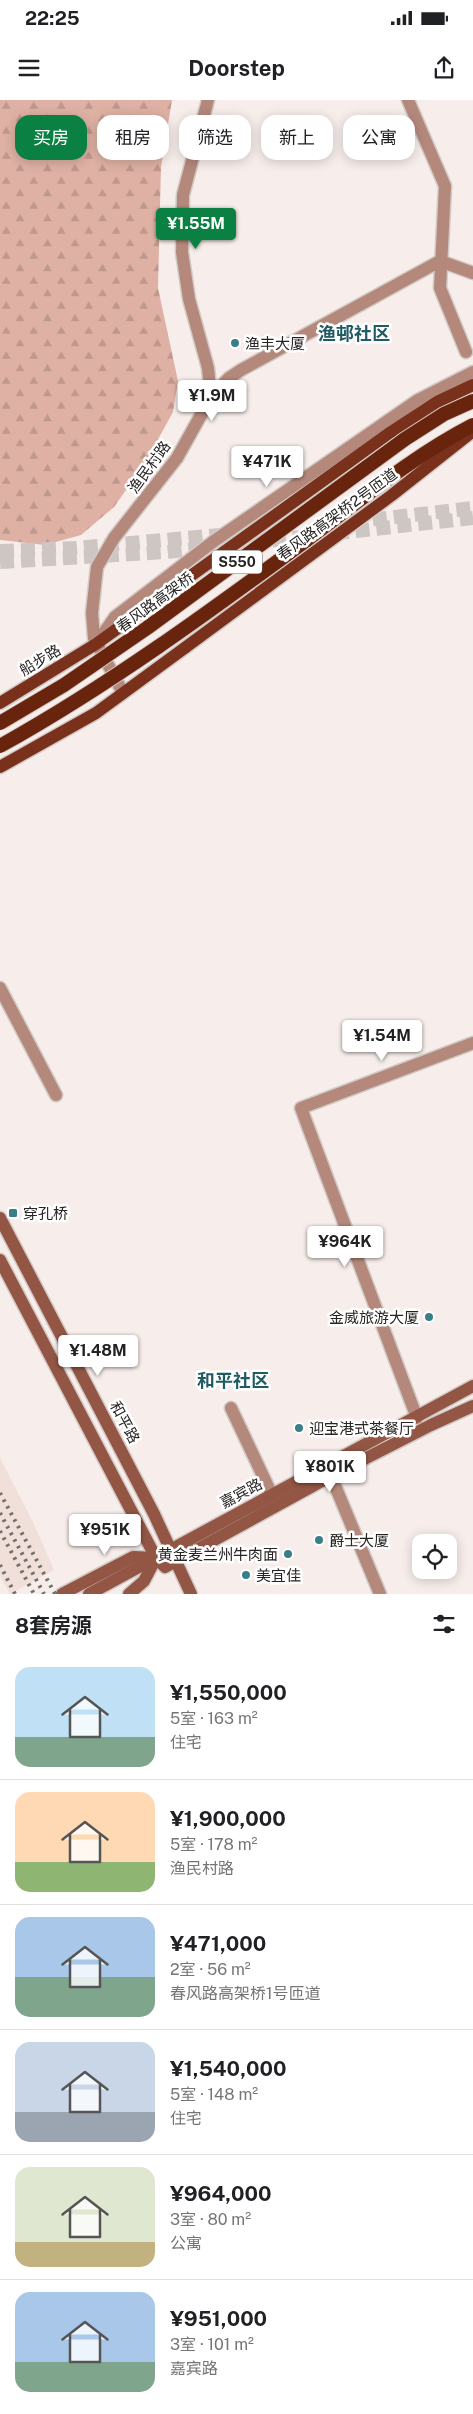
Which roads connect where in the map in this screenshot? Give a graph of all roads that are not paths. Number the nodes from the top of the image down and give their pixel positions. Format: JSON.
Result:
{"nodes":[{"id":1,"x":208,"y":100,"type":"edge"},
{"id":2,"x":408,"y":100,"type":"edge"},
{"id":3,"x":440,"y":261,"type":"junction"},
{"id":4,"x":473,"y":273,"type":"edge"},
{"id":5,"x":466,"y":352,"type":"dead end"},
{"id":6,"x":473,"y":372,"type":"edge"},
{"id":7,"x":473,"y":385,"type":"edge"},
{"id":8,"x":211,"y":397,"type":"junction"},
{"id":9,"x":473,"y":401,"type":"edge"},
{"id":10,"x":473,"y":425,"type":"edge"},
{"id":11,"x":473,"y":431,"type":"edge"},
{"id":12,"x":96,"y":644,"type":"junction"},
{"id":13,"x":123,"y":693,"type":"junction"},
{"id":14,"x":0,"y":703,"type":"edge"},
{"id":15,"x":0,"y":723,"type":"edge"},
{"id":16,"x":0,"y":746,"type":"edge"},
{"id":17,"x":38,"y":747,"type":"junction"},
{"id":18,"x":0,"y":767,"type":"edge"},
{"id":19,"x":0,"y":773,"type":"edge"},
{"id":20,"x":0,"y":988,"type":"edge"},
{"id":21,"x":473,"y":1043,"type":"edge"},
{"id":22,"x":56,"y":1095,"type":"dead end"},
{"id":23,"x":0,"y":1218,"type":"edge"},
{"id":24,"x":0,"y":1260,"type":"edge"},
{"id":25,"x":473,"y":1386,"type":"edge"},
{"id":26,"x":473,"y":1406,"type":"edge"},
{"id":27,"x":231,"y":1408,"type":"dead end"},
{"id":28,"x":417,"y":1418,"type":"junction"},
{"id":29,"x":331,"y":1476,"type":"junction"},
{"id":30,"x":272,"y":1495,"type":"junction"},
{"id":31,"x":171,"y":1549,"type":"junction"},
{"id":32,"x":156,"y":1558,"type":"junction"},
{"id":33,"x":176,"y":1563,"type":"junction"},
{"id":34,"x":62,"y":1594,"type":"edge"},
{"id":35,"x":89,"y":1594,"type":"edge"},
{"id":36,"x":129,"y":1594,"type":"edge"},
{"id":37,"x":191,"y":1594,"type":"edge"},
{"id":38,"x":380,"y":1594,"type":"edge"}],
"edges":[{"from":1,"to":8,"type":"street"},
{"from":2,"to":3,"type":"street"},
{"from":3,"to":4,"type":"street"},
{"from":3,"to":5,"type":"street"},
{"from":3,"to":8,"type":"street","name":"渔民村路"},
{"from":6,"to":12,"type":"street"},
{"from":7,"to":12,"type":"main road","name":"船步路"},
{"from":8,"to":12,"type":"street","name":"渔民村路"},
{"from":9,"to":15,"type":"highway","name":"春风路高架桥","number":"S550","bridge":true},
{"from":10,"to":16,"type":"highway","number":"S550","bridge":true},
{"from":11,"to":13,"type":"main road","name":"春风路高架桥2号匝道","bridge":true},
{"from":12,"to":13,"type":"street","name":"渔民村路"},
{"from":12,"to":14,"type":"main road","name":"船步路"},
{"from":13,"to":17,"type":"main road"},
{"from":17,"to":18,"type":"main road"},
{"from":17,"to":19,"type":"main road"},
{"from":20,"to":22,"type":"street"},
{"from":21,"to":28,"type":"street"},
{"from":23,"to":31,"type":"main road","name":"和平路"},
{"from":24,"to":32,"type":"main road"},
{"from":25,"to":28,"type":"main road","name":"嘉宾路"},
{"from":26,"to":29,"type":"main road","name":"嘉宾路"},
{"from":27,"to":30,"type":"street"},
{"from":28,"to":30,"type":"main road","name":"嘉宾路"},
{"from":29,"to":33,"type":"main road","name":"嘉宾路"},
{"from":29,"to":38,"type":"street"},
{"from":30,"to":31,"type":"main road","name":"嘉宾路"},
{"from":31,"to":32,"type":"main road","name":"嘉宾路"},
{"from":31,"to":33,"type":"main road","name":"和平路"},
{"from":32,"to":33,"type":"main road"},
{"from":32,"to":34,"type":"main road"},
{"from":32,"to":35,"type":"main road","name":"嘉宾路"},
{"from":32,"to":36,"type":"main road"},
{"from":33,"to":37,"type":"main road","name":"和平路"}]}
